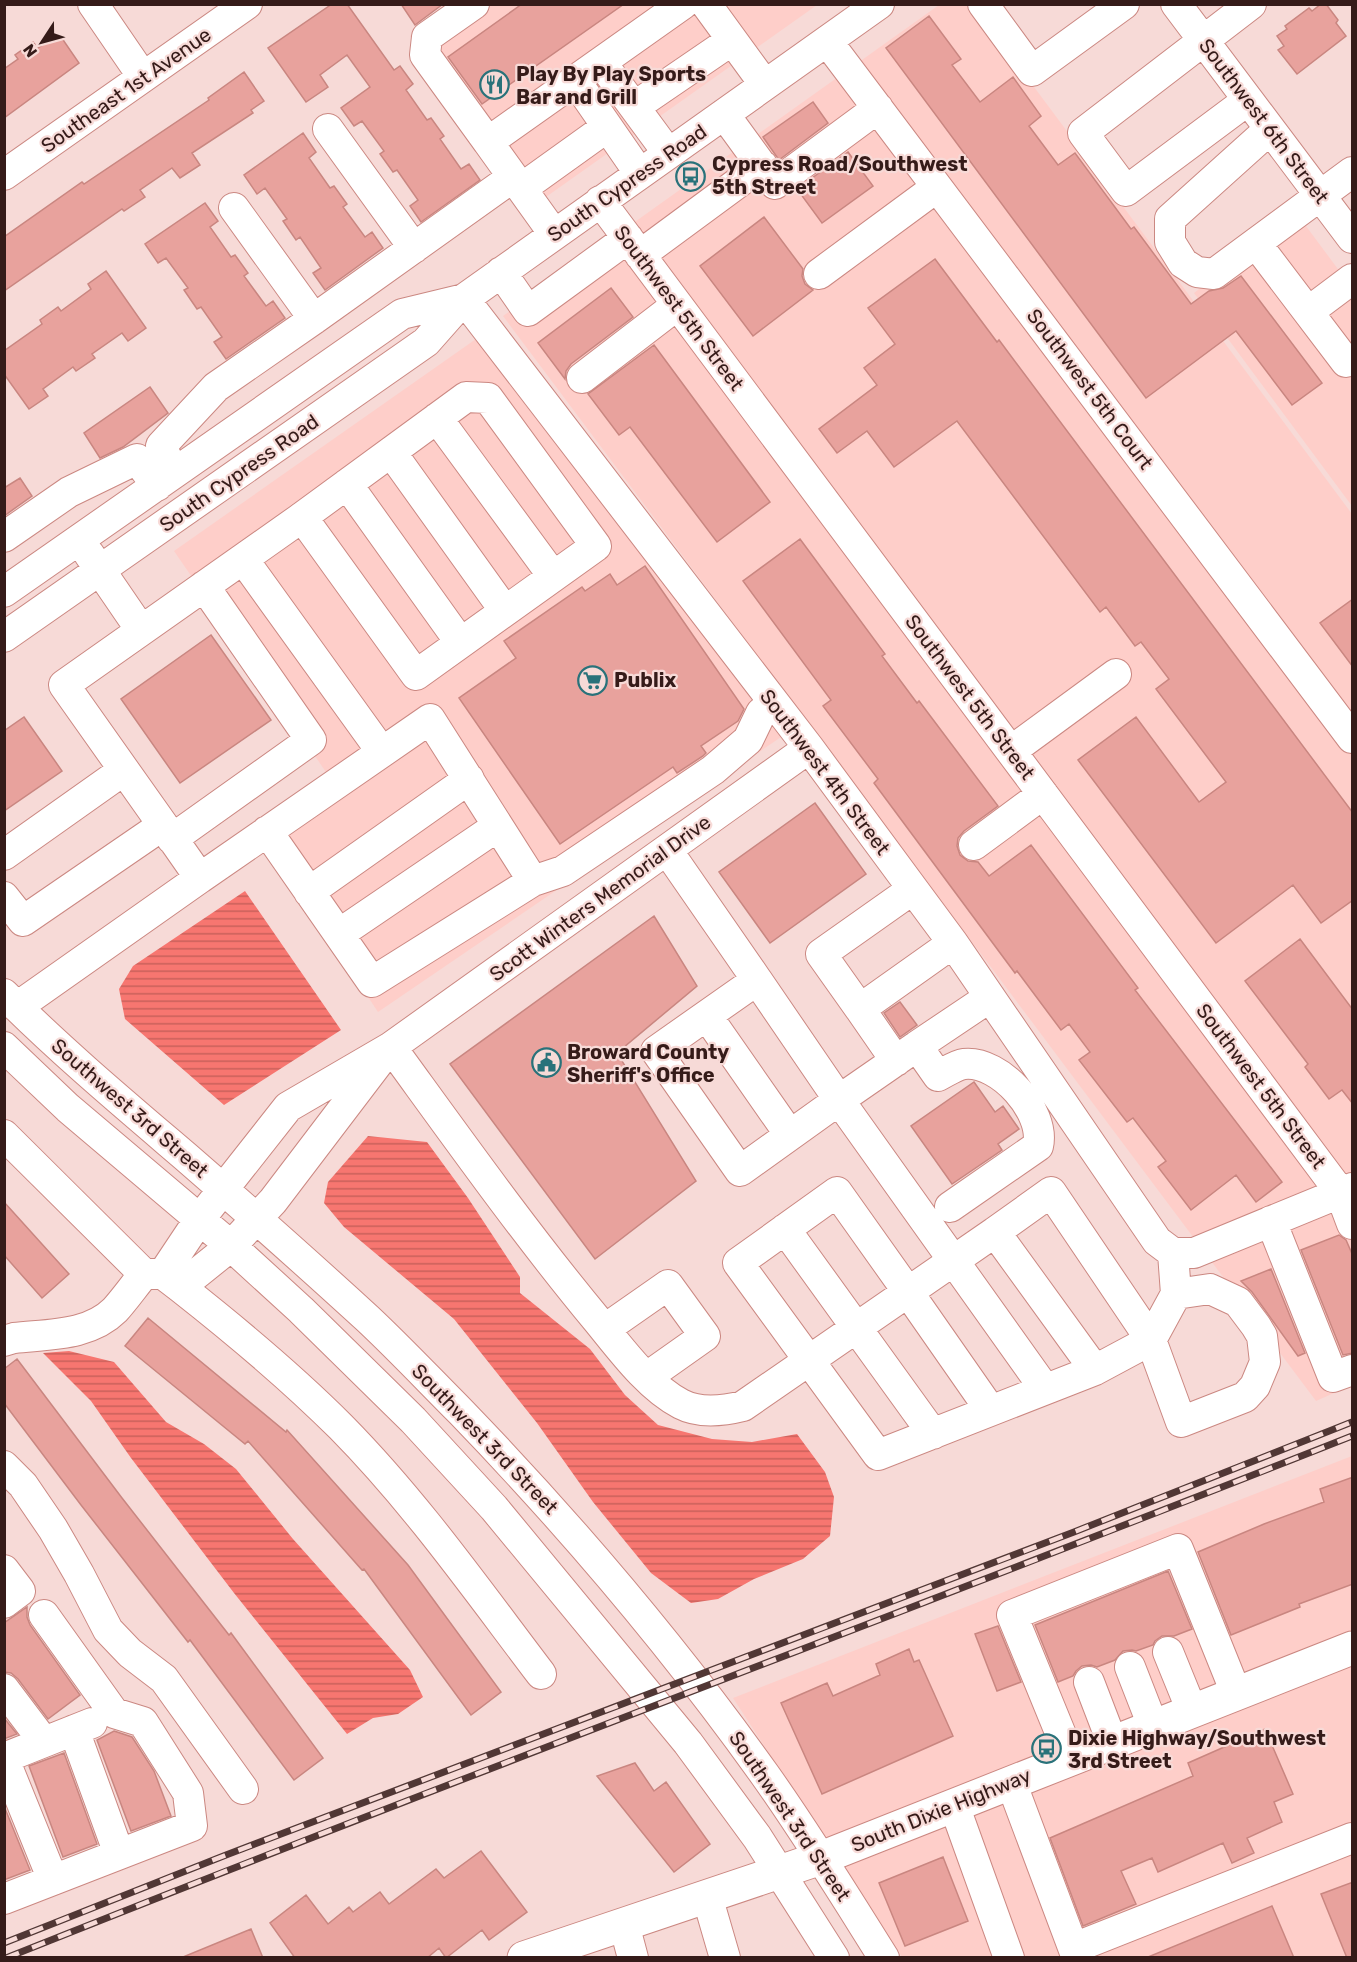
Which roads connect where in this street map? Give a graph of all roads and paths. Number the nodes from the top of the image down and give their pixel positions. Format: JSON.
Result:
{"nodes":[{"id":1,"x":93,"y":4,"type":"edge"},
{"id":2,"x":247,"y":4,"type":"edge"},
{"id":3,"x":474,"y":4,"type":"edge"},
{"id":4,"x":683,"y":4,"type":"edge"},
{"id":5,"x":706,"y":4,"type":"edge"},
{"id":6,"x":983,"y":4,"type":"edge"},
{"id":7,"x":1124,"y":4,"type":"edge"},
{"id":8,"x":1251,"y":4,"type":"edge"},
{"id":9,"x":1177,"y":5,"type":"edge"},
{"id":10,"x":864,"y":8,"type":"edge"},
{"id":11,"x":732,"y":40,"type":"junction"},
{"id":12,"x":1203,"y":40,"type":"junction"},
{"id":13,"x":827,"y":41,"type":"junction"},
{"id":14,"x":601,"y":62,"type":"junction"},
{"id":15,"x":143,"y":76,"type":"junction"},
{"id":16,"x":575,"y":80,"type":"junction"},
{"id":17,"x":765,"y":85,"type":"junction"},
{"id":18,"x":1248,"y":100,"type":"junction"},
{"id":19,"x":634,"y":107,"type":"junction"},
{"id":20,"x":878,"y":108,"type":"junction"},
{"id":21,"x":724,"y":114,"type":"junction"},
{"id":22,"x":608,"y":127,"type":"junction"},
{"id":23,"x":328,"y":129,"type":"dead end"},
{"id":24,"x":1270,"y":129,"type":"junction"},
{"id":25,"x":488,"y":142,"type":"junction"},
{"id":26,"x":668,"y":153,"type":"junction"},
{"id":27,"x":762,"y":165,"type":"junction"},
{"id":28,"x":1353,"y":172,"type":"edge"},
{"id":29,"x":640,"y":174,"type":"junction"},
{"id":30,"x":4,"y":175,"type":"edge"},
{"id":31,"x":517,"y":183,"type":"junction"},
{"id":32,"x":937,"y":187,"type":"junction"},
{"id":33,"x":1320,"y":196,"type":"junction"},
{"id":34,"x":600,"y":201,"type":"junction"},
{"id":35,"x":234,"y":208,"type":"dead end"},
{"id":36,"x":554,"y":234,"type":"junction"},
{"id":37,"x":1353,"y":238,"type":"edge"},
{"id":38,"x":634,"y":247,"type":"junction"},
{"id":39,"x":414,"y":248,"type":"junction"},
{"id":40,"x":1264,"y":254,"type":"dead end"},
{"id":41,"x":501,"y":272,"type":"junction"},
{"id":42,"x":819,"y":274,"type":"dead end"},
{"id":43,"x":1353,"y":279,"type":"edge"},
{"id":44,"x":464,"y":299,"type":"junction"},
{"id":45,"x":677,"y":305,"type":"junction"},
{"id":46,"x":1308,"y":312,"type":"junction"},
{"id":47,"x":314,"y":319,"type":"junction"},
{"id":48,"x":1346,"y":362,"type":"dead end"},
{"id":49,"x":582,"y":378,"type":"dead end"},
{"id":50,"x":437,"y":418,"type":"junction"},
{"id":51,"x":391,"y":452,"type":"junction"},
{"id":52,"x":165,"y":480,"type":"junction"},
{"id":53,"x":347,"y":484,"type":"junction"},
{"id":54,"x":302,"y":517,"type":"junction"},
{"id":55,"x":633,"y":518,"type":"junction"},
{"id":56,"x":4,"y":537,"type":"edge"},
{"id":57,"x":70,"y":546,"type":"junction"},
{"id":58,"x":596,"y":546,"type":"junction"},
{"id":59,"x":243,"y":559,"type":"junction"},
{"id":60,"x":92,"y":575,"type":"junction"},
{"id":61,"x":553,"y":576,"type":"junction"},
{"id":62,"x":204,"y":586,"type":"junction"},
{"id":63,"x":4,"y":592,"type":"edge"},
{"id":64,"x":505,"y":611,"type":"junction"},
{"id":65,"x":134,"y":635,"type":"junction"},
{"id":66,"x":4,"y":637,"type":"edge"},
{"id":67,"x":460,"y":642,"type":"junction"},
{"id":68,"x":1116,"y":674,"type":"dead end"},
{"id":69,"x":416,"y":675,"type":"junction"},
{"id":70,"x":774,"y":703,"type":"junction"},
{"id":71,"x":430,"y":718,"type":"junction"},
{"id":72,"x":1353,"y":738,"type":"edge"},
{"id":73,"x":311,"y":740,"type":"junction"},
{"id":74,"x":809,"y":748,"type":"junction"},
{"id":75,"x":1011,"y":751,"type":"junction"},
{"id":76,"x":382,"y":752,"type":"junction"},
{"id":77,"x":124,"y":770,"type":"junction"},
{"id":78,"x":469,"y":779,"type":"junction"},
{"id":79,"x":340,"y":781,"type":"junction"},
{"id":80,"x":1043,"y":794,"type":"junction"},
{"id":81,"x":498,"y":826,"type":"junction"},
{"id":82,"x":267,"y":831,"type":"junction"},
{"id":83,"x":168,"y":832,"type":"junction"},
{"id":84,"x":974,"y":845,"type":"dead end"},
{"id":85,"x":667,"y":850,"type":"junction"},
{"id":86,"x":4,"y":855,"type":"edge"},
{"id":87,"x":200,"y":878,"type":"junction"},
{"id":88,"x":533,"y":881,"type":"junction"},
{"id":89,"x":913,"y":888,"type":"junction"},
{"id":90,"x":309,"y":892,"type":"junction"},
{"id":91,"x":4,"y":897,"type":"edge"},
{"id":92,"x":339,"y":934,"type":"junction"},
{"id":93,"x":952,"y":943,"type":"junction"},
{"id":94,"x":757,"y":980,"type":"junction"},
{"id":95,"x":990,"y":997,"type":"junction"},
{"id":96,"x":11,"y":1001,"type":"edge"},
{"id":97,"x":860,"y":1009,"type":"junction"},
{"id":98,"x":707,"y":1016,"type":"junction"},
{"id":99,"x":4,"y":1047,"type":"edge"},
{"id":100,"x":390,"y":1047,"type":"junction"},
{"id":101,"x":907,"y":1053,"type":"junction"},
{"id":102,"x":839,"y":1100,"type":"junction"},
{"id":103,"x":4,"y":1135,"type":"edge"},
{"id":104,"x":790,"y":1135,"type":"junction"},
{"id":105,"x":224,"y":1190,"type":"junction"},
{"id":106,"x":1346,"y":1190,"type":"edge"},
{"id":107,"x":950,"y":1207,"type":"dead end"},
{"id":108,"x":257,"y":1219,"type":"junction"},
{"id":109,"x":199,"y":1220,"type":"junction"},
{"id":110,"x":1271,"y":1221,"type":"junction"},
{"id":111,"x":1353,"y":1224,"type":"edge"},
{"id":112,"x":785,"y":1229,"type":"junction"},
{"id":113,"x":995,"y":1232,"type":"junction"},
{"id":114,"x":231,"y":1246,"type":"junction"},
{"id":115,"x":1173,"y":1253,"type":"junction"},
{"id":116,"x":954,"y":1260,"type":"junction"},
{"id":117,"x":162,"y":1278,"type":"junction"},
{"id":118,"x":908,"y":1292,"type":"junction"},
{"id":119,"x":1176,"y":1294,"type":"junction"},
{"id":120,"x":857,"y":1327,"type":"junction"},
{"id":121,"x":605,"y":1329,"type":"junction"},
{"id":122,"x":1151,"y":1340,"type":"junction"},
{"id":123,"x":4,"y":1341,"type":"edge"},
{"id":124,"x":809,"y":1360,"type":"junction"},
{"id":125,"x":1095,"y":1370,"type":"junction"},
{"id":126,"x":1353,"y":1370,"type":"edge"},
{"id":127,"x":647,"y":1377,"type":"junction"},
{"id":128,"x":1045,"y":1389,"type":"junction"},
{"id":129,"x":991,"y":1411,"type":"junction"},
{"id":130,"x":933,"y":1434,"type":"junction"},
{"id":131,"x":4,"y":1466,"type":"edge"},
{"id":132,"x":4,"y":1570,"type":"edge"},
{"id":133,"x":4,"y":1603,"type":"edge"},
{"id":134,"x":45,"y":1615,"type":"dead end"},
{"id":135,"x":1353,"y":1648,"type":"edge"},
{"id":136,"x":1168,"y":1652,"type":"dead end"},
{"id":137,"x":1130,"y":1666,"type":"dead end"},
{"id":138,"x":541,"y":1674,"type":"dead end"},
{"id":139,"x":1089,"y":1682,"type":"dead end"},
{"id":140,"x":4,"y":1689,"type":"edge"},
{"id":141,"x":1236,"y":1693,"type":"junction"},
{"id":142,"x":1192,"y":1711,"type":"junction"},
{"id":143,"x":114,"y":1713,"type":"junction"},
{"id":144,"x":1153,"y":1726,"type":"junction"},
{"id":145,"x":74,"y":1730,"type":"junction"},
{"id":146,"x":44,"y":1742,"type":"junction"},
{"id":147,"x":1112,"y":1743,"type":"junction"},
{"id":148,"x":4,"y":1758,"type":"edge"},
{"id":149,"x":1071,"y":1759,"type":"junction"},
{"id":150,"x":1011,"y":1782,"type":"junction"},
{"id":151,"x":243,"y":1789,"type":"dead end"},
{"id":152,"x":954,"y":1805,"type":"junction"},
{"id":153,"x":1353,"y":1838,"type":"edge"},
{"id":154,"x":119,"y":1854,"type":"junction"},
{"id":155,"x":821,"y":1858,"type":"junction"},
{"id":156,"x":780,"y":1871,"type":"junction"},
{"id":157,"x":53,"y":1880,"type":"junction"},
{"id":158,"x":707,"y":1896,"type":"junction"},
{"id":159,"x":4,"y":1899,"type":"edge"},
{"id":160,"x":624,"y":1924,"type":"junction"},
{"id":161,"x":1075,"y":1953,"type":"edge"},
{"id":162,"x":524,"y":1958,"type":"edge"},
{"id":163,"x":633,"y":1958,"type":"edge"},
{"id":164,"x":725,"y":1958,"type":"edge"},
{"id":165,"x":834,"y":1958,"type":"edge"},
{"id":166,"x":884,"y":1958,"type":"edge"},
{"id":167,"x":1009,"y":1958,"type":"edge"}],
"edges":[{"from":1,"to":15,"type":"street"},
{"from":2,"to":15,"type":"street","name":"Southeast 1st Avenue"},
{"from":3,"to":25,"type":"street"},
{"from":4,"to":14,"type":"street"},
{"from":5,"to":11,"type":"street"},
{"from":6,"to":7,"type":"street"},
{"from":8,"to":12,"type":"street"},
{"from":9,"to":12,"type":"street","name":"Southwest 6th Street"},
{"from":10,"to":13,"type":"street","name":"South Cypress Road"},
{"from":11,"to":17,"type":"street"},
{"from":11,"to":19,"type":"street"},
{"from":12,"to":18,"type":"street","name":"Southwest 6th Street"},
{"from":12,"to":18,"type":"street"},
{"from":13,"to":17,"type":"street","name":"South Cypress Road"},
{"from":13,"to":20,"type":"street","name":"Southwest 5th Court"},
{"from":14,"to":16,"type":"street"},
{"from":14,"to":19,"type":"street"},
{"from":15,"to":30,"type":"street","name":"Southeast 1st Avenue"},
{"from":16,"to":22,"type":"street"},
{"from":16,"to":25,"type":"street"},
{"from":17,"to":21,"type":"street","name":"South Cypress Road"},
{"from":18,"to":24,"type":"street","name":"Southwest 6th Street"},
{"from":19,"to":26,"type":"street"},
{"from":20,"to":27,"type":"street"},
{"from":20,"to":32,"type":"street","name":"Southwest 5th Court"},
{"from":21,"to":26,"type":"street","name":"South Cypress Road"},
{"from":21,"to":27,"type":"street"},
{"from":22,"to":29,"type":"street"},
{"from":22,"to":31,"type":"street"},
{"from":23,"to":39,"type":"street"},
{"from":24,"to":33,"type":"street","name":"Southwest 6th Street"},
{"from":24,"to":33,"type":"street"},
{"from":25,"to":31,"type":"street"},
{"from":26,"to":29,"type":"street","name":"South Cypress Road"},
{"from":27,"to":38,"type":"street"},
{"from":28,"to":33,"type":"street"},
{"from":29,"to":34,"type":"street","name":"South Cypress Road"},
{"from":31,"to":36,"type":"street"},
{"from":31,"to":39,"type":"street"},
{"from":32,"to":42,"type":"street"},
{"from":32,"to":72,"type":"street","name":"Southwest 5th Court"},
{"from":33,"to":37,"type":"street","name":"Southwest 6th Street"},
{"from":34,"to":36,"type":"street","name":"South Cypress Road"},
{"from":34,"to":38,"type":"street","name":"Southwest 5th Street"},
{"from":35,"to":47,"type":"street"},
{"from":36,"to":41,"type":"street","name":"South Cypress Road"},
{"from":38,"to":41,"type":"street"},
{"from":38,"to":45,"type":"street","name":"Southwest 5th Street"},
{"from":39,"to":47,"type":"street"},
{"from":40,"to":46,"type":"street"},
{"from":41,"to":44,"type":"street","name":"South Cypress Road"},
{"from":43,"to":46,"type":"street"},
{"from":44,"to":52,"type":"street","name":"South Cypress Road"},
{"from":44,"to":55,"type":"street","name":"Southwest 4th Street"},
{"from":44,"to":60,"type":"street","name":"South Cypress Road"},
{"from":45,"to":49,"type":"street"},
{"from":45,"to":75,"type":"street","name":"Southwest 5th Street"},
{"from":46,"to":48,"type":"street"},
{"from":47,"to":52,"type":"street"},
{"from":50,"to":51,"type":"street"},
{"from":50,"to":58,"type":"street"},
{"from":50,"to":61,"type":"street"},
{"from":51,"to":53,"type":"street"},
{"from":51,"to":64,"type":"street"},
{"from":52,"to":56,"type":"street"},
{"from":52,"to":57,"type":"street","name":"South Cypress Road"},
{"from":53,"to":54,"type":"street"},
{"from":53,"to":67,"type":"street"},
{"from":54,"to":59,"type":"street"},
{"from":54,"to":69,"type":"street"},
{"from":55,"to":58,"type":"street"},
{"from":55,"to":70,"type":"street","name":"Southwest 4th Street"},
{"from":57,"to":60,"type":"street"},
{"from":57,"to":63,"type":"street","name":"South Cypress Road"},
{"from":58,"to":61,"type":"street"},
{"from":59,"to":62,"type":"street"},
{"from":59,"to":76,"type":"street"},
{"from":60,"to":65,"type":"street"},
{"from":60,"to":66,"type":"street","name":"South Cypress Road"},
{"from":61,"to":64,"type":"street"},
{"from":62,"to":65,"type":"street"},
{"from":62,"to":73,"type":"street"},
{"from":64,"to":67,"type":"street"},
{"from":65,"to":77,"type":"street"},
{"from":67,"to":69,"type":"street"},
{"from":68,"to":75,"type":"street"},
{"from":69,"to":71,"type":"street"},
{"from":70,"to":74,"type":"street","name":"Southwest 4th Street"},
{"from":70,"to":88,"type":"street"},
{"from":71,"to":76,"type":"street"},
{"from":71,"to":78,"type":"street"},
{"from":73,"to":79,"type":"street"},
{"from":73,"to":83,"type":"street"},
{"from":74,"to":85,"type":"street","name":"Scott Winters Memorial Drive"},
{"from":74,"to":89,"type":"street","name":"Southwest 4th Street"},
{"from":75,"to":80,"type":"street","name":"Southwest 5th Street"},
{"from":76,"to":79,"type":"street"},
{"from":77,"to":83,"type":"street"},
{"from":77,"to":86,"type":"street"},
{"from":78,"to":81,"type":"street"},
{"from":78,"to":90,"type":"street"},
{"from":79,"to":82,"type":"street"},
{"from":80,"to":84,"type":"street"},
{"from":80,"to":106,"type":"street","name":"Southwest 5th Street"},
{"from":81,"to":88,"type":"street"},
{"from":81,"to":92,"type":"street"},
{"from":82,"to":87,"type":"street"},
{"from":82,"to":90,"type":"street"},
{"from":83,"to":87,"type":"street"},
{"from":83,"to":91,"type":"street"},
{"from":85,"to":94,"type":"street"},
{"from":85,"to":100,"type":"street","name":"Scott Winters Memorial Drive"},
{"from":87,"to":96,"type":"street"},
{"from":88,"to":92,"type":"street"},
{"from":89,"to":93,"type":"street","name":"Southwest 4th Street"},
{"from":89,"to":97,"type":"street"},
{"from":90,"to":92,"type":"street"},
{"from":93,"to":95,"type":"street","name":"Southwest 4th Street"},
{"from":93,"to":97,"type":"street"},
{"from":94,"to":98,"type":"street"},
{"from":94,"to":102,"type":"street"},
{"from":95,"to":101,"type":"street"},
{"from":95,"to":115,"type":"street","name":"Southwest 4th Street"},
{"from":96,"to":105,"type":"street","name":"Southwest 3rd Street"},
{"from":97,"to":101,"type":"street"},
{"from":98,"to":104,"type":"street"},
{"from":98,"to":104,"type":"street"},
{"from":99,"to":109,"type":"street","name":"Southwest 3rd Street"},
{"from":100,"to":105,"type":"street","name":"Scott Winters Memorial Drive"},
{"from":100,"to":108,"type":"street","name":"Scott Winters Memorial Drive"},
{"from":100,"to":121,"type":"street"},
{"from":101,"to":102,"type":"street"},
{"from":101,"to":107,"type":"street"},
{"from":102,"to":104,"type":"street"},
{"from":102,"to":116,"type":"street"},
{"from":103,"to":117,"type":"street"},
{"from":105,"to":108,"type":"street","name":"Southwest 3rd Street"},
{"from":105,"to":109,"type":"street","name":"Scott Winters Memorial Drive"},
{"from":106,"to":110,"type":"street"},
{"from":106,"to":111,"type":"street","name":"Southwest 5th Street"},
{"from":108,"to":114,"type":"street","name":"Scott Winters Memorial Drive"},
{"from":108,"to":155,"type":"street","name":"Southwest 3rd Street"},
{"from":109,"to":114,"type":"street","name":"Southwest 3rd Street"},
{"from":109,"to":117,"type":"street","name":"Scott Winters Memorial Drive"},
{"from":110,"to":115,"type":"street"},
{"from":110,"to":126,"type":"street"},
{"from":112,"to":118,"type":"street"},
{"from":112,"to":120,"type":"street"},
{"from":112,"to":124,"type":"street"},
{"from":113,"to":116,"type":"street"},
{"from":113,"to":122,"type":"street"},
{"from":113,"to":125,"type":"street"},
{"from":114,"to":117,"type":"street","name":"Scott Winters Memorial Drive"},
{"from":114,"to":156,"type":"street","name":"Southwest 3rd Street"},
{"from":115,"to":119,"type":"street"},
{"from":116,"to":118,"type":"street"},
{"from":116,"to":128,"type":"street"},
{"from":117,"to":123,"type":"street"},
{"from":117,"to":138,"type":"street"},
{"from":118,"to":120,"type":"street"},
{"from":118,"to":129,"type":"street"},
{"from":119,"to":122,"type":"street"},
{"from":119,"to":122,"type":"street"},
{"from":120,"to":124,"type":"street"},
{"from":120,"to":130,"type":"street"},
{"from":121,"to":127,"type":"street"},
{"from":121,"to":127,"type":"street"},
{"from":122,"to":125,"type":"street"},
{"from":124,"to":127,"type":"street"},
{"from":124,"to":130,"type":"street"},
{"from":125,"to":128,"type":"street"},
{"from":128,"to":129,"type":"street"},
{"from":129,"to":130,"type":"street"},
{"from":131,"to":151,"type":"street"},
{"from":132,"to":133,"type":"street"},
{"from":134,"to":143,"type":"street"},
{"from":135,"to":141,"type":"main road","name":"South Dixie Highway"},
{"from":136,"to":142,"type":"street"},
{"from":137,"to":144,"type":"street"},
{"from":139,"to":147,"type":"street"},
{"from":140,"to":146,"type":"street"},
{"from":141,"to":142,"type":"main road","name":"South Dixie Highway"},
{"from":141,"to":149,"type":"street"},
{"from":142,"to":144,"type":"main road","name":"South Dixie Highway"},
{"from":143,"to":145,"type":"street"},
{"from":143,"to":154,"type":"street"},
{"from":144,"to":147,"type":"main road","name":"South Dixie Highway"},
{"from":145,"to":146,"type":"street"},
{"from":145,"to":154,"type":"street"},
{"from":146,"to":148,"type":"street"},
{"from":147,"to":149,"type":"main road","name":"South Dixie Highway"},
{"from":148,"to":157,"type":"street"},
{"from":149,"to":150,"type":"main road","name":"South Dixie Highway"},
{"from":150,"to":152,"type":"main road","name":"South Dixie Highway"},
{"from":150,"to":161,"type":"street"},
{"from":152,"to":155,"type":"main road","name":"South Dixie Highway"},
{"from":152,"to":167,"type":"street"},
{"from":153,"to":161,"type":"street"},
{"from":154,"to":157,"type":"street"},
{"from":155,"to":156,"type":"main road","name":"South Dixie Highway"},
{"from":155,"to":166,"type":"street","name":"Southwest 3rd Street"},
{"from":156,"to":158,"type":"main road","name":"South Dixie Highway"},
{"from":156,"to":165,"type":"street","name":"Southwest 3rd Street"},
{"from":157,"to":159,"type":"street"},
{"from":158,"to":160,"type":"main road","name":"South Dixie Highway"},
{"from":158,"to":164,"type":"street"},
{"from":160,"to":162,"type":"main road","name":"South Dixie Highway"},
{"from":160,"to":163,"type":"street"}]}
